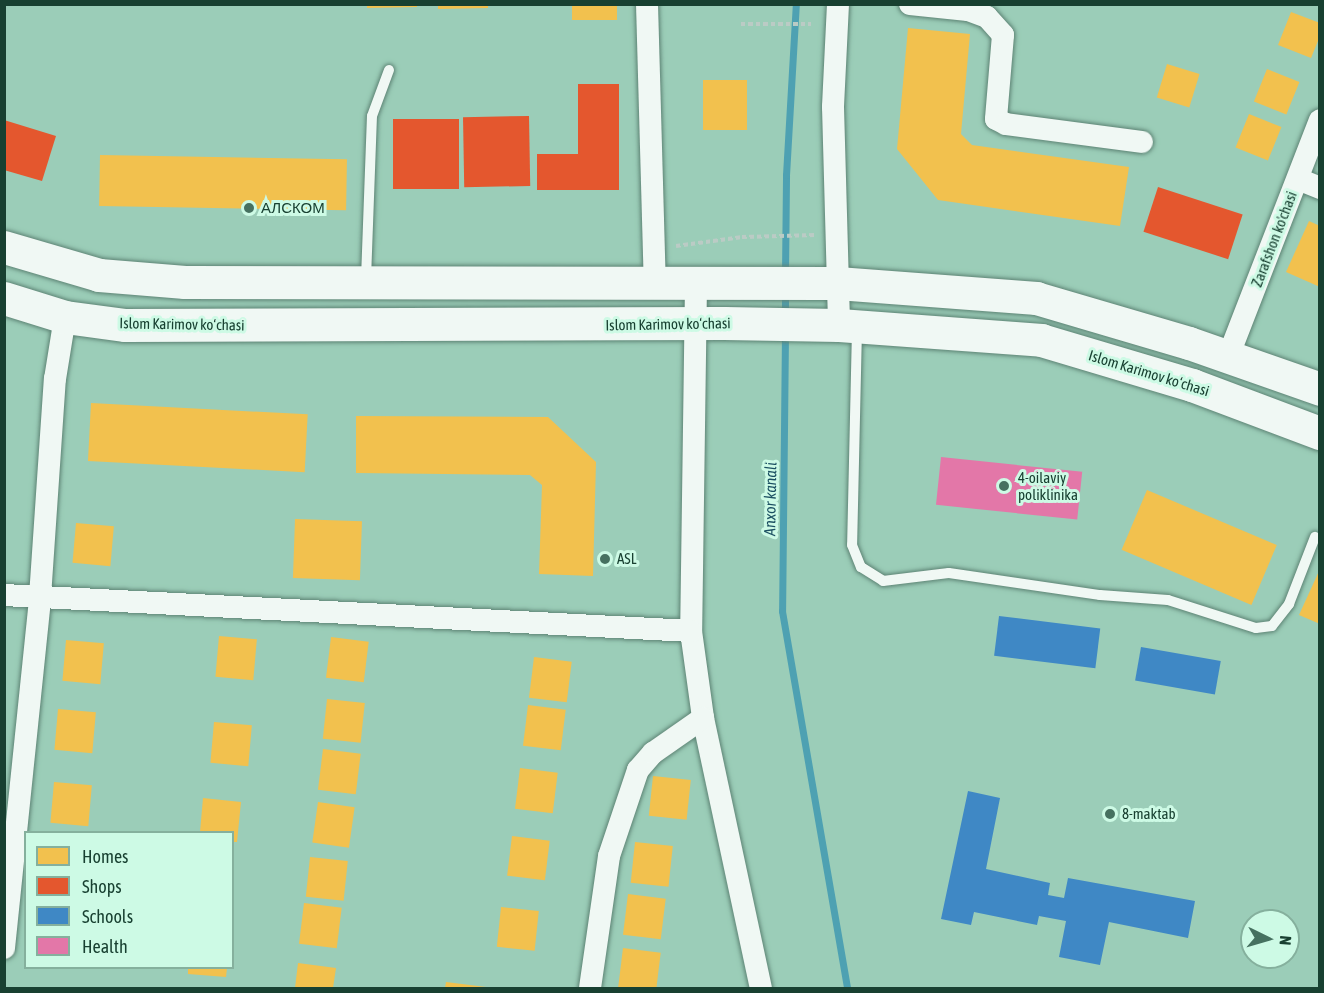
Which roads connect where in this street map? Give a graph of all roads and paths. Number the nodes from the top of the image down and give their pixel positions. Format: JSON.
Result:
{"nodes":[{"id":1,"x":647,"y":4,"type":"edge"},
{"id":2,"x":838,"y":4,"type":"edge"},
{"id":3,"x":910,"y":4,"type":"edge"},
{"id":4,"x":741,"y":24,"type":"dead end"},
{"id":5,"x":811,"y":24,"type":"dead end"},
{"id":6,"x":389,"y":70,"type":"dead end"},
{"id":7,"x":1320,"y":120,"type":"edge"},
{"id":8,"x":1142,"y":142,"type":"dead end"},
{"id":9,"x":1298,"y":178,"type":"junction"},
{"id":10,"x":1320,"y":188,"type":"edge"},
{"id":11,"x":819,"y":235,"type":"dead end"},
{"id":12,"x":4,"y":247,"type":"edge"},
{"id":13,"x":656,"y":249,"type":"junction"},
{"id":14,"x":366,"y":283,"type":"junction"},
{"id":15,"x":837,"y":283,"type":"junction"},
{"id":16,"x":655,"y":284,"type":"junction"},
{"id":17,"x":709,"y":284,"type":"junction"},
{"id":18,"x":4,"y":298,"type":"edge"},
{"id":19,"x":65,"y":317,"type":"junction"},
{"id":20,"x":709,"y":323,"type":"junction"},
{"id":21,"x":848,"y":325,"type":"junction"},
{"id":22,"x":1228,"y":357,"type":"junction"},
{"id":23,"x":1320,"y":389,"type":"edge"},
{"id":24,"x":1320,"y":433,"type":"edge"},
{"id":25,"x":1315,"y":537,"type":"dead end"},
{"id":26,"x":4,"y":595,"type":"edge"},
{"id":27,"x":40,"y":597,"type":"junction"},
{"id":28,"x":691,"y":631,"type":"junction"},
{"id":29,"x":703,"y":718,"type":"junction"},
{"id":30,"x":4,"y":948,"type":"edge"},
{"id":31,"x":590,"y":988,"type":"edge"},
{"id":32,"x":761,"y":988,"type":"edge"}],
"edges":[{"from":1,"to":13,"type":"street"},
{"from":2,"to":15,"type":"street"},
{"from":3,"to":8,"type":"street"},
{"from":4,"to":5,"type":"path"},
{"from":6,"to":14,"type":"lane"},
{"from":7,"to":9,"type":"street","name":"Zarafshon ko'chasi"},
{"from":9,"to":10,"type":"street"},
{"from":9,"to":22,"type":"street","name":"Zarafshon ko'chasi"},
{"from":11,"to":13,"type":"path"},
{"from":12,"to":14,"type":"main road"},
{"from":13,"to":16,"type":"street"},
{"from":14,"to":16,"type":"main road"},
{"from":15,"to":17,"type":"main road"},
{"from":15,"to":21,"type":"street"},
{"from":15,"to":22,"type":"main road"},
{"from":16,"to":17,"type":"main road"},
{"from":17,"to":20,"type":"street"},
{"from":18,"to":19,"type":"main road","name":"Islom Karimov ko‘chasi"},
{"from":19,"to":20,"type":"main road","name":"Islom Karimov ko‘chasi"},
{"from":19,"to":27,"type":"street"},
{"from":20,"to":21,"type":"main road","name":"Islom Karimov ko‘chasi"},
{"from":20,"to":28,"type":"street"},
{"from":21,"to":24,"type":"main road","name":"Islom Karimov ko‘chasi"},
{"from":21,"to":25,"type":"lane"},
{"from":22,"to":23,"type":"main road"},
{"from":26,"to":27,"type":"street"},
{"from":27,"to":28,"type":"street"},
{"from":27,"to":30,"type":"street"},
{"from":28,"to":29,"type":"street"},
{"from":29,"to":31,"type":"street"},
{"from":29,"to":32,"type":"street"}]}
